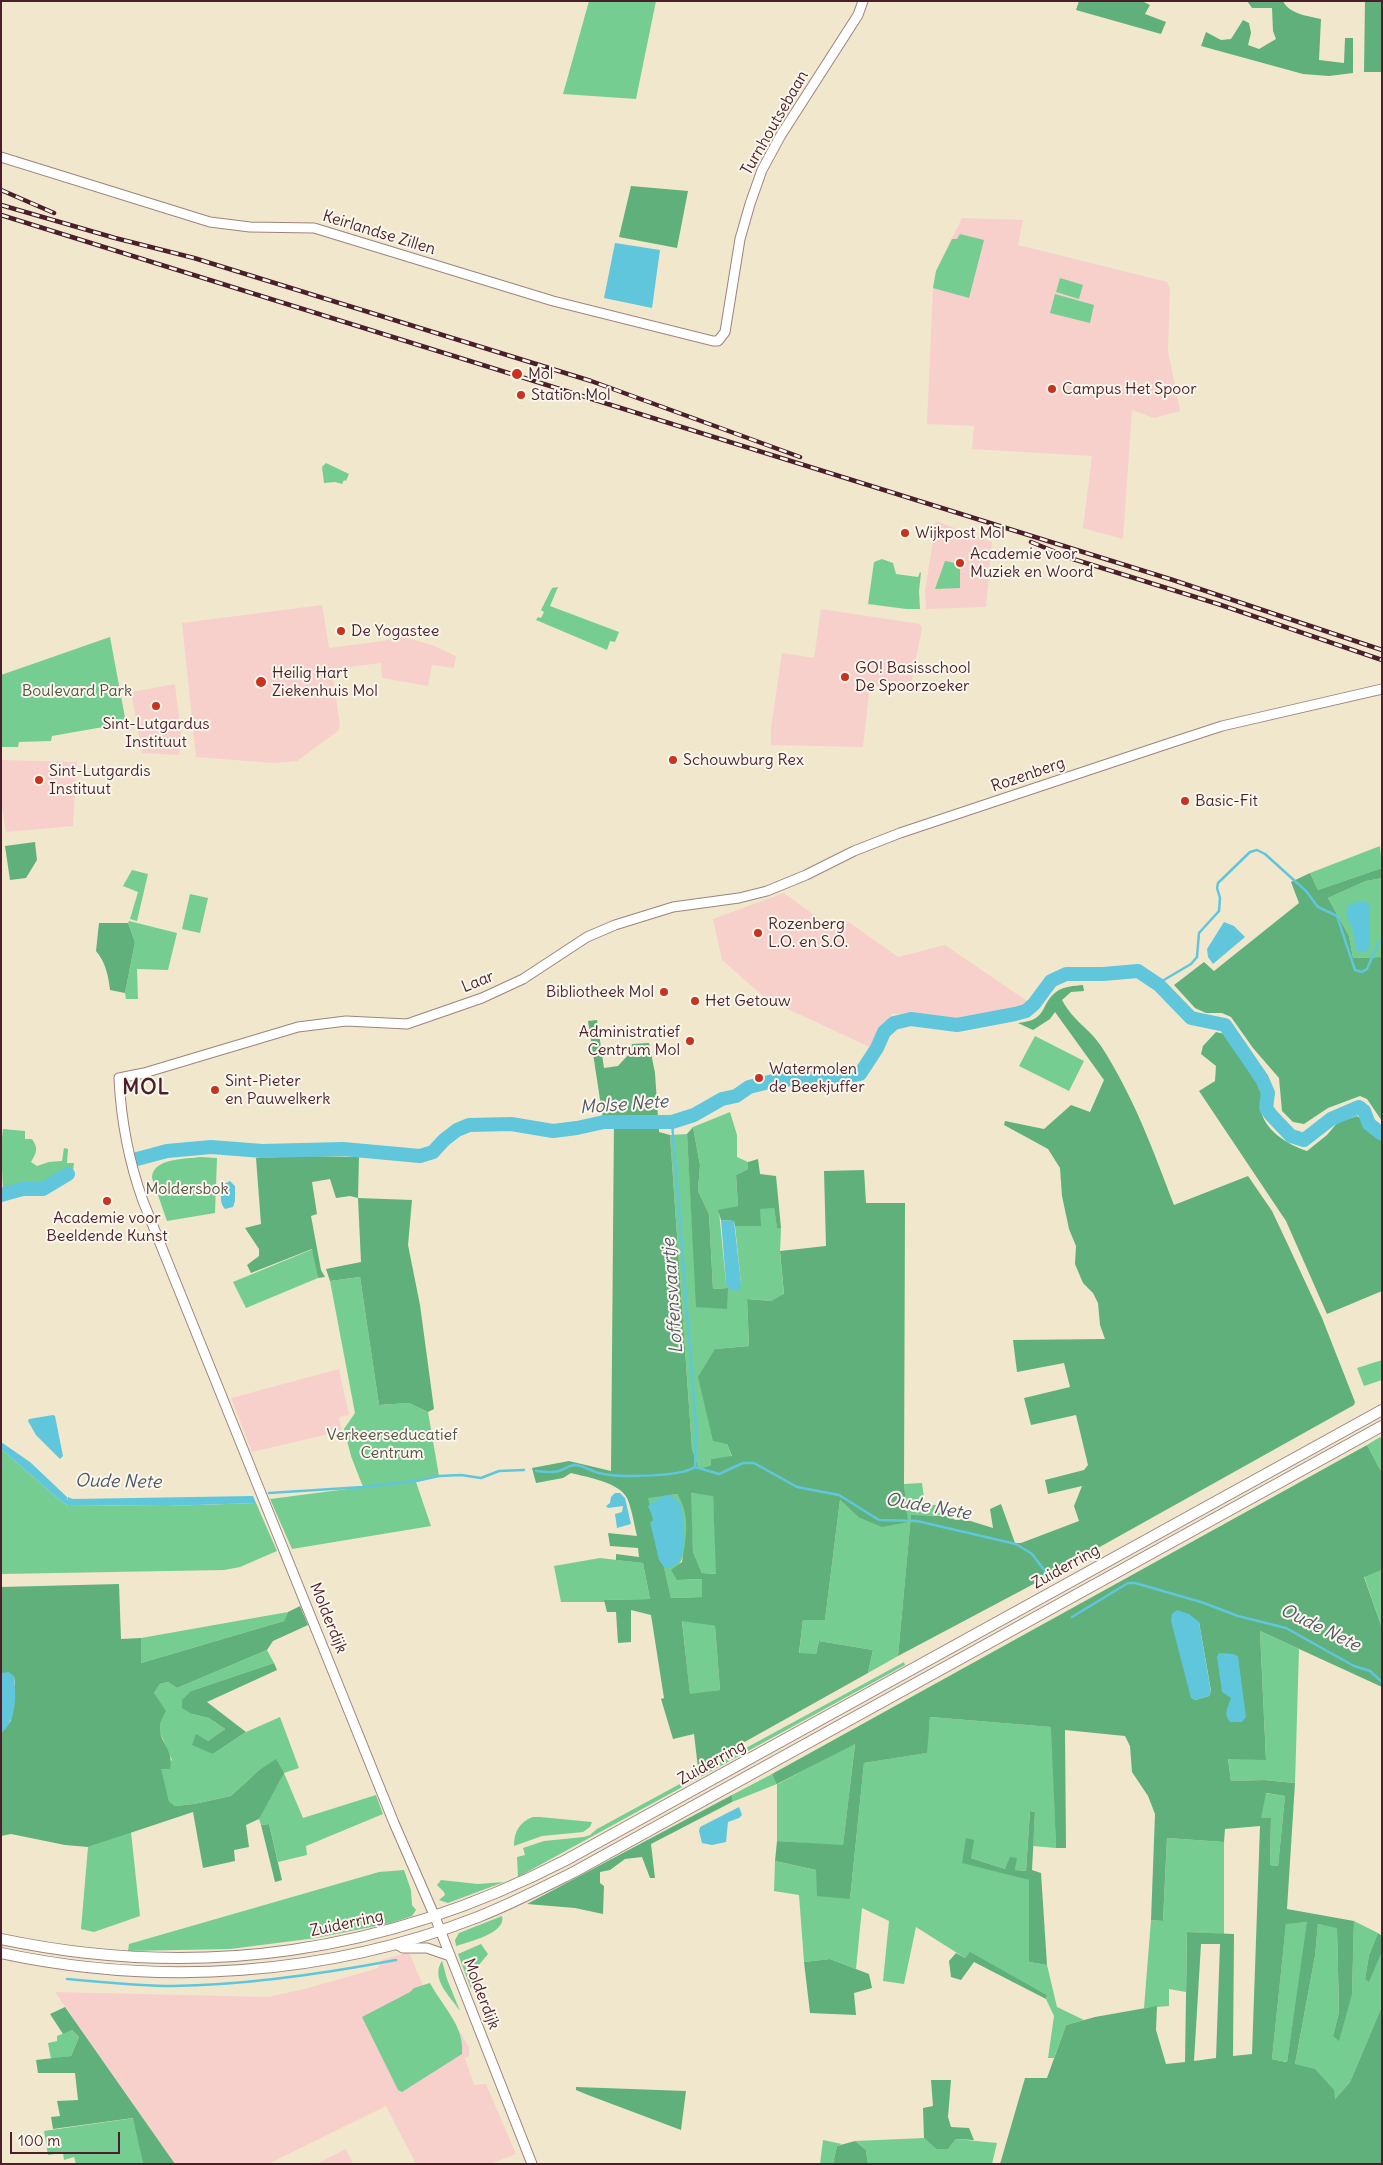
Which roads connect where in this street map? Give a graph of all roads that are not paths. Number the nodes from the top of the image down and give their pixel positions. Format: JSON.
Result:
{"nodes":[{"id":1,"x":863,"y":1,"type":"edge"},
{"id":2,"x":869,"y":1,"type":"edge"},
{"id":3,"x":858,"y":14,"type":"junction"},
{"id":4,"x":1,"y":157,"type":"edge"},
{"id":5,"x":718,"y":340,"type":"joint"},
{"id":6,"x":1382,"y":689,"type":"edge"},
{"id":7,"x":600,"y":930,"type":"joint"},
{"id":8,"x":118,"y":1078,"type":"joint"},
{"id":9,"x":1382,"y":1410,"type":"edge"},
{"id":10,"x":1382,"y":1426,"type":"edge"},
{"id":11,"x":435,"y":1917,"type":"junction"},
{"id":12,"x":440,"y":1930,"type":"junction"},
{"id":13,"x":1,"y":1938,"type":"edge"},
{"id":14,"x":396,"y":1944,"type":"junction"},
{"id":15,"x":1,"y":1953,"type":"edge"},
{"id":16,"x":450,"y":1956,"type":"junction"},
{"id":17,"x":532,"y":2164,"type":"edge"}],
"edges":[{"from":1,"to":3,"type":"main road","name":"Turnhoutsebaan"},
{"from":2,"to":3,"type":"main road","name":"Turnhoutsebaan"},
{"from":3,"to":5,"type":"main road","name":"Turnhoutsebaan"},
{"from":4,"to":5,"type":"main road","name":"Keirlandse Zillen"},
{"from":6,"to":7,"type":"main road","name":"Rozenberg"},
{"from":7,"to":8,"type":"main road","name":"Laar"},
{"from":8,"to":11,"type":"main road","name":"Molderdijk"},
{"from":9,"to":11,"type":"highway","name":"Zuiderring"},
{"from":10,"to":12,"type":"highway","name":"Zuiderring"},
{"from":11,"to":12,"type":"main road","name":"Molderdijk"},
{"from":11,"to":13,"type":"highway","name":"Zuiderring"},
{"from":12,"to":14,"type":"highway","name":"Zuiderring"},
{"from":12,"to":16,"type":"main road","name":"Molderdijk"},
{"from":14,"to":15,"type":"highway","name":"Zuiderring"},
{"from":14,"to":16,"type":"main road"},
{"from":16,"to":17,"type":"main road","name":"Molderdijk"}]}
